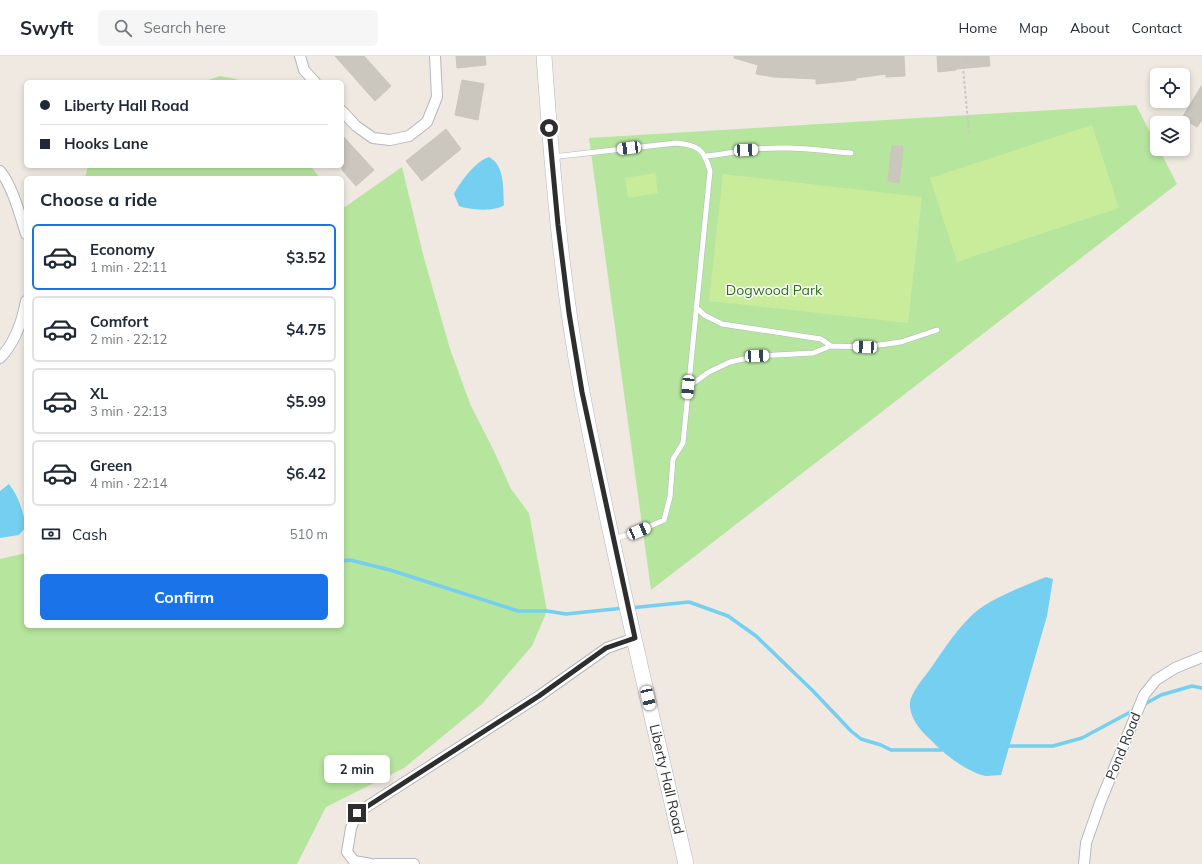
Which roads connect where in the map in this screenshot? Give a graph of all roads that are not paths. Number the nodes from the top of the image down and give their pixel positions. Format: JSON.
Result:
{"nodes":[{"id":1,"x":300,"y":56,"type":"edge"},
{"id":2,"x":435,"y":56,"type":"edge"},
{"id":3,"x":544,"y":56,"type":"edge"},
{"id":4,"x":313,"y":80,"type":"edge"},
{"id":5,"x":344,"y":113,"type":"edge"},
{"id":6,"x":851,"y":153,"type":"dead end"},
{"id":7,"x":706,"y":156,"type":"junction"},
{"id":8,"x":551,"y":157,"type":"junction"},
{"id":9,"x":0,"y":171,"type":"edge"},
{"id":10,"x":24,"y":228,"type":"edge"},
{"id":11,"x":696,"y":307,"type":"junction"},
{"id":12,"x":24,"y":310,"type":"edge"},
{"id":13,"x":937,"y":330,"type":"dead end"},
{"id":14,"x":831,"y":346,"type":"junction"},
{"id":15,"x":0,"y":358,"type":"edge"},
{"id":16,"x":688,"y":387,"type":"junction"},
{"id":17,"x":613,"y":539,"type":"junction"},
{"id":18,"x":635,"y":638,"type":"junction"},
{"id":19,"x":1202,"y":657,"type":"edge"},
{"id":20,"x":371,"y":864,"type":"edge"},
{"id":21,"x":376,"y":864,"type":"edge"},
{"id":22,"x":414,"y":864,"type":"edge"},
{"id":23,"x":686,"y":864,"type":"edge"},
{"id":24,"x":1084,"y":864,"type":"edge"}],
"edges":[{"from":1,"to":4,"type":"street"},
{"from":2,"to":5,"type":"street"},
{"from":3,"to":8,"type":"main road","name":"Liberty Hall Road"},
{"from":6,"to":7,"type":"lane"},
{"from":7,"to":8,"type":"lane"},
{"from":7,"to":11,"type":"lane"},
{"from":8,"to":17,"type":"main road","name":"Liberty Hall Road"},
{"from":9,"to":10,"type":"street"},
{"from":11,"to":14,"type":"lane"},
{"from":11,"to":16,"type":"lane"},
{"from":12,"to":15,"type":"street"},
{"from":13,"to":14,"type":"lane"},
{"from":14,"to":16,"type":"lane"},
{"from":16,"to":17,"type":"lane"},
{"from":17,"to":18,"type":"main road","name":"Liberty Hall Road"},
{"from":18,"to":20,"type":"street"},
{"from":18,"to":23,"type":"main road","name":"Liberty Hall Road"},
{"from":19,"to":24,"type":"street","name":"Pond Road"},
{"from":21,"to":22,"type":"street"}]}
